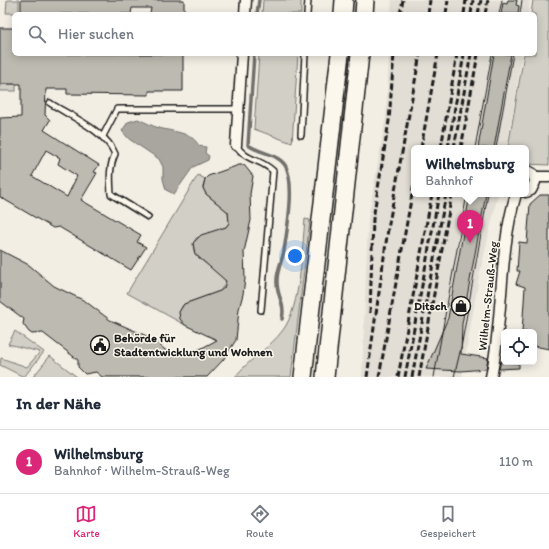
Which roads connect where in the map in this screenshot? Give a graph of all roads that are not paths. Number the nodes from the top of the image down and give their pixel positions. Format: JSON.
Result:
{"nodes":[{"id":1,"x":246,"y":0,"type":"edge"},
{"id":2,"x":308,"y":0,"type":"edge"},
{"id":3,"x":344,"y":0,"type":"edge"},
{"id":4,"x":365,"y":0,"type":"edge"},
{"id":5,"x":245,"y":12,"type":"edge"},
{"id":6,"x":307,"y":12,"type":"edge"},
{"id":7,"x":343,"y":12,"type":"edge"},
{"id":8,"x":364,"y":12,"type":"edge"},
{"id":9,"x":242,"y":56,"type":"edge"},
{"id":10,"x":305,"y":56,"type":"edge"},
{"id":11,"x":340,"y":56,"type":"edge"},
{"id":12,"x":360,"y":56,"type":"edge"},
{"id":13,"x":50,"y":103,"type":"dead end"},
{"id":14,"x":239,"y":109,"type":"junction"},
{"id":15,"x":301,"y":135,"type":"dead end"},
{"id":16,"x":103,"y":136,"type":"junction"},
{"id":17,"x":236,"y":146,"type":"joint"},
{"id":18,"x":529,"y":172,"type":"edge"},
{"id":19,"x":535,"y":177,"type":"junction"},
{"id":20,"x":549,"y":177,"type":"edge"},
{"id":21,"x":529,"y":190,"type":"edge"},
{"id":22,"x":515,"y":197,"type":"edge"},
{"id":23,"x":148,"y":218,"type":"dead end"},
{"id":24,"x":261,"y":310,"type":"dead end"},
{"id":25,"x":303,"y":377,"type":"edge"},
{"id":26,"x":325,"y":377,"type":"edge"},
{"id":27,"x":491,"y":377,"type":"edge"}],
"edges":[{"from":1,"to":5,"type":"street"},
{"from":2,"to":6,"type":"lane"},
{"from":3,"to":7,"type":"highway"},
{"from":4,"to":8,"type":"highway"},
{"from":9,"to":14,"type":"street"},
{"from":10,"to":15,"type":"lane"},
{"from":11,"to":25,"type":"highway"},
{"from":12,"to":26,"type":"highway"},
{"from":13,"to":16,"type":"lane"},
{"from":14,"to":16,"type":"lane"},
{"from":14,"to":17,"type":"street"},
{"from":16,"to":23,"type":"lane"},
{"from":17,"to":24,"type":"lane"},
{"from":18,"to":19,"type":"street"},
{"from":19,"to":20,"type":"street"},
{"from":19,"to":21,"type":"street"},
{"from":22,"to":27,"type":"street","name":"Wilhelm-Strauß-Weg"}]}
